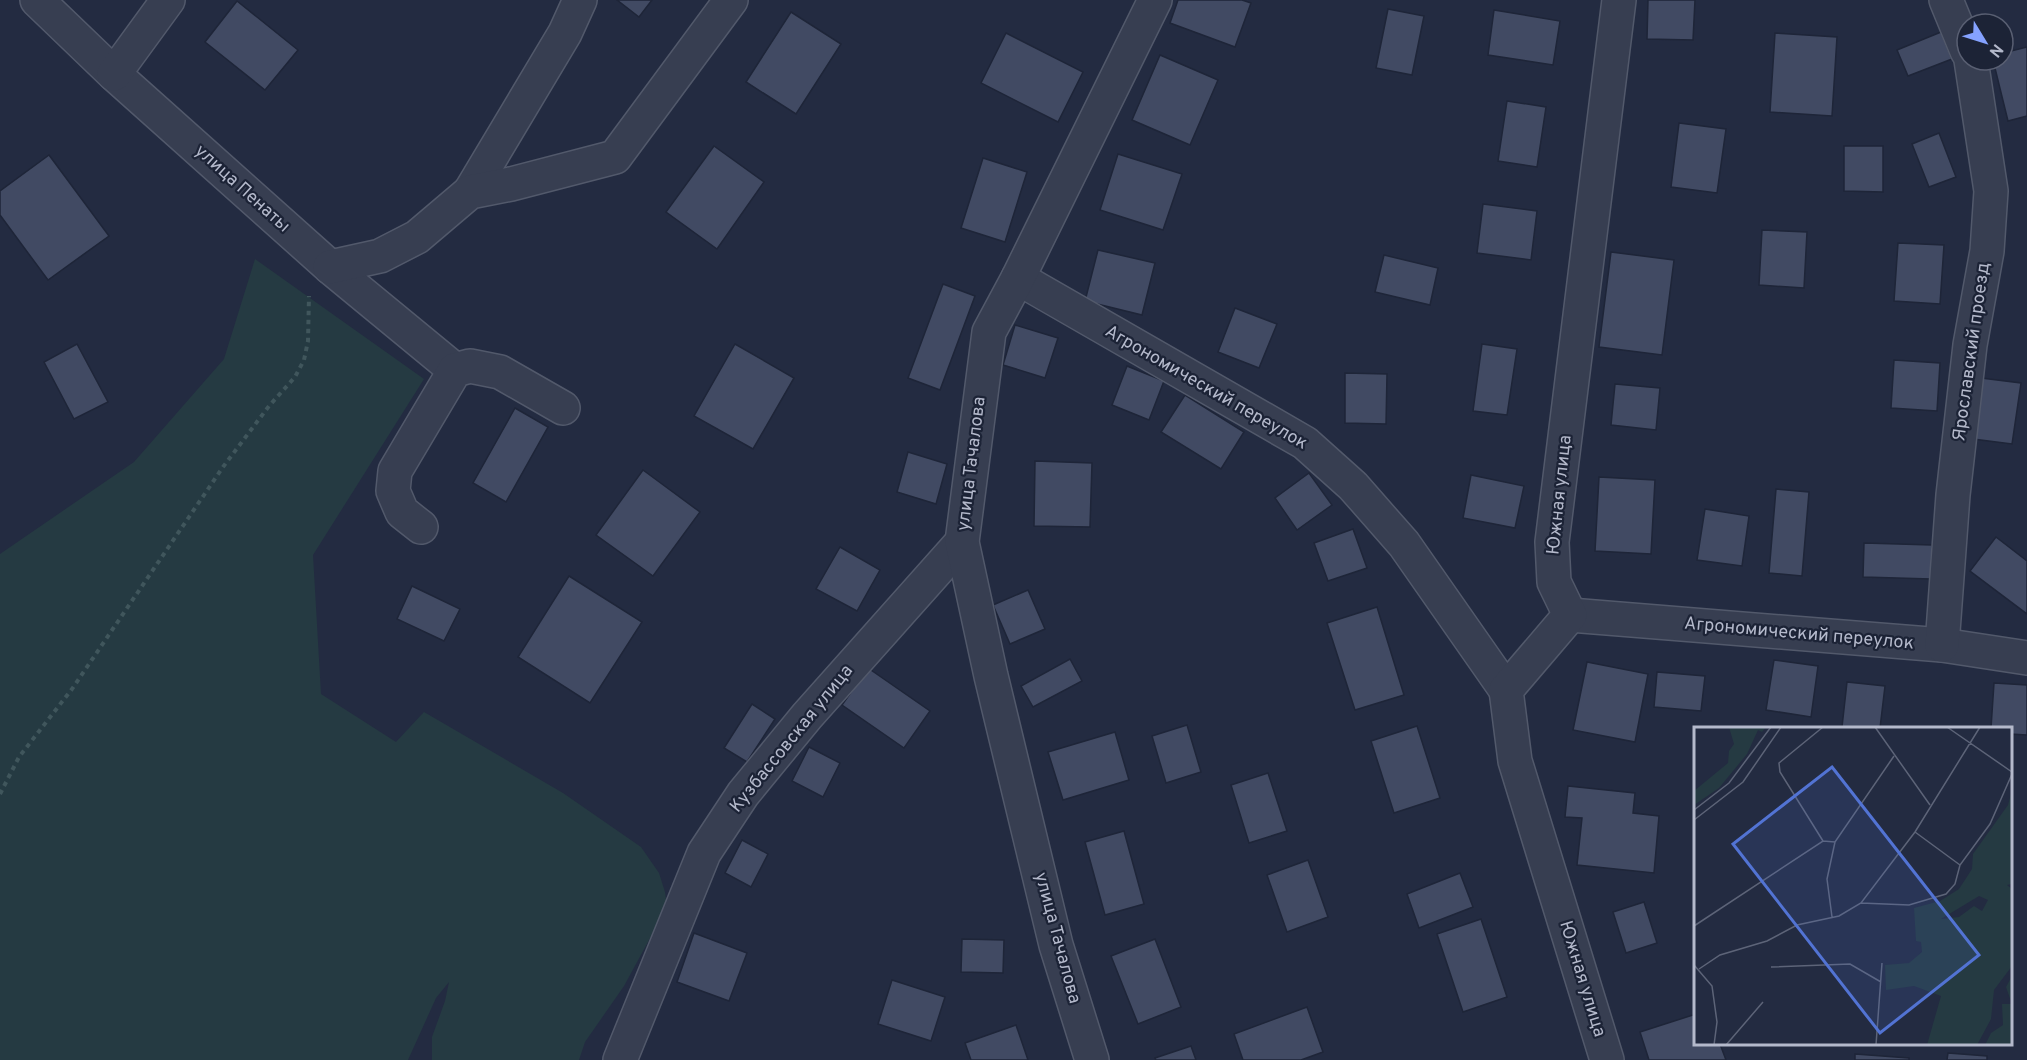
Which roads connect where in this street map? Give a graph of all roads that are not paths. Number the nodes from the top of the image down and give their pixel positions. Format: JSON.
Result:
{"nodes":[{"id":1,"x":37,"y":0,"type":"edge"},
{"id":2,"x":168,"y":0,"type":"edge"},
{"id":3,"x":580,"y":0,"type":"edge"},
{"id":4,"x":731,"y":0,"type":"edge"},
{"id":5,"x":1155,"y":0,"type":"edge"},
{"id":6,"x":1619,"y":0,"type":"edge"},
{"id":7,"x":1946,"y":0,"type":"edge"},
{"id":8,"x":1955,"y":22,"type":"edge"},
{"id":9,"x":1973,"y":72,"type":"edge"},
{"id":10,"x":114,"y":74,"type":"junction"},
{"id":11,"x":470,"y":192,"type":"junction"},
{"id":12,"x":330,"y":267,"type":"junction"},
{"id":13,"x":1018,"y":279,"type":"junction"},
{"id":14,"x":455,"y":370,"type":"junction"},
{"id":15,"x":563,"y":408,"type":"dead end"},
{"id":16,"x":421,"y":527,"type":"dead end"},
{"id":17,"x":962,"y":542,"type":"junction"},
{"id":18,"x":1570,"y":615,"type":"junction"},
{"id":19,"x":1942,"y":645,"type":"junction"},
{"id":20,"x":2027,"y":658,"type":"edge"},
{"id":21,"x":1506,"y":690,"type":"junction"},
{"id":22,"x":620,"y":1060,"type":"edge"},
{"id":23,"x":1092,"y":1060,"type":"edge"},
{"id":24,"x":1607,"y":1060,"type":"edge"}],
"edges":[{"from":1,"to":10,"type":"street","name":"улица Пенаты"},
{"from":2,"to":10,"type":"street"},
{"from":3,"to":11,"type":"street"},
{"from":4,"to":11,"type":"street"},
{"from":5,"to":13,"type":"street","name":"улица Тачалова"},
{"from":6,"to":18,"type":"street","name":"Южная улица"},
{"from":7,"to":8,"type":"street"},
{"from":9,"to":19,"type":"street","name":"Ярославский проезд"},
{"from":10,"to":12,"type":"street","name":"улица Пенаты"},
{"from":11,"to":12,"type":"street"},
{"from":12,"to":14,"type":"street","name":"улица Пенаты"},
{"from":13,"to":17,"type":"street","name":"улица Тачалова"},
{"from":13,"to":21,"type":"street","name":"Агрономический переулок"},
{"from":14,"to":15,"type":"street"},
{"from":14,"to":16,"type":"street"},
{"from":17,"to":22,"type":"street","name":"Кузбассовская улица"},
{"from":17,"to":23,"type":"street","name":"улица Тачалова"},
{"from":18,"to":19,"type":"street","name":"Агрономический переулок"},
{"from":18,"to":21,"type":"street"},
{"from":19,"to":20,"type":"street","name":"Агрономический переулок"},
{"from":21,"to":24,"type":"street","name":"Южная улица"}]}
